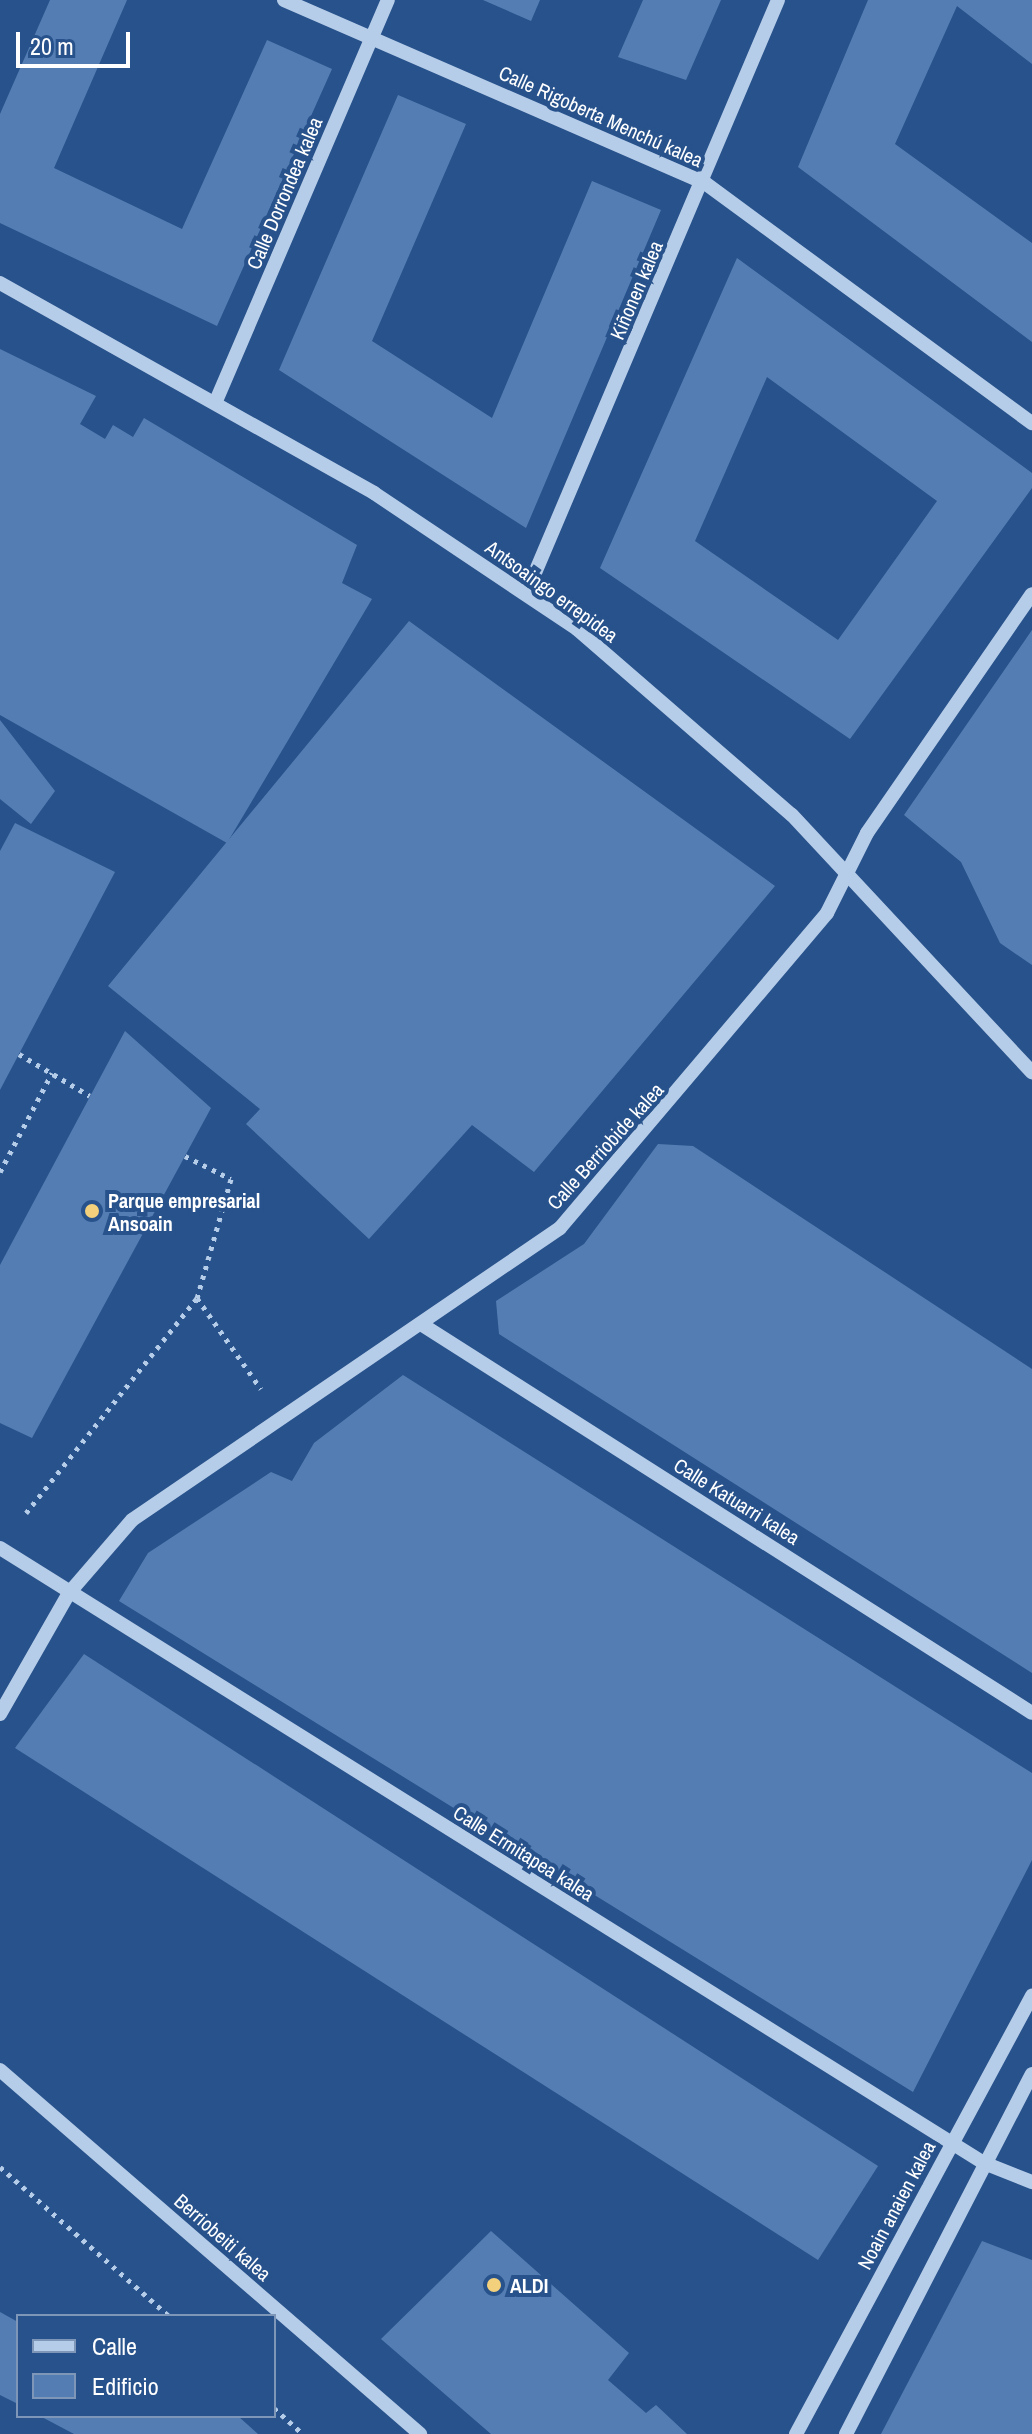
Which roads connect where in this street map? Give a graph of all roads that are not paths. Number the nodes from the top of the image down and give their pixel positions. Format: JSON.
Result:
{"nodes":[{"id":1,"x":284,"y":0,"type":"edge"},
{"id":2,"x":388,"y":0,"type":"edge"},
{"id":3,"x":778,"y":0,"type":"edge"},
{"id":4,"x":372,"y":38,"type":"junction"},
{"id":5,"x":705,"y":183,"type":"junction"},
{"id":6,"x":0,"y":283,"type":"edge"},
{"id":7,"x":216,"y":401,"type":"junction"},
{"id":8,"x":1032,"y":423,"type":"edge"},
{"id":9,"x":526,"y":594,"type":"junction"},
{"id":10,"x":1032,"y":594,"type":"edge"},
{"id":11,"x":848,"y":875,"type":"junction"},
{"id":12,"x":1032,"y":1072,"type":"edge"},
{"id":13,"x":421,"y":1324,"type":"junction"},
{"id":14,"x":0,"y":1548,"type":"edge"},
{"id":15,"x":69,"y":1593,"type":"junction"},
{"id":16,"x":1032,"y":1713,"type":"edge"},
{"id":17,"x":0,"y":1714,"type":"edge"},
{"id":18,"x":1032,"y":1995,"type":"edge"},
{"id":19,"x":0,"y":2070,"type":"edge"},
{"id":20,"x":1032,"y":2074,"type":"edge"},
{"id":21,"x":952,"y":2143,"type":"junction"},
{"id":22,"x":984,"y":2163,"type":"junction"},
{"id":23,"x":1032,"y":2182,"type":"edge"},
{"id":24,"x":420,"y":2434,"type":"edge"},
{"id":25,"x":796,"y":2434,"type":"edge"},
{"id":26,"x":846,"y":2434,"type":"edge"}],
"edges":[{"from":1,"to":4,"type":"street","name":"Calle Rigoberta Menchú kalea"},
{"from":2,"to":4,"type":"street","name":"Calle Dorrondea kalea"},
{"from":3,"to":5,"type":"street","name":"Kiñonen kalea"},
{"from":4,"to":5,"type":"street","name":"Calle Rigoberta Menchú kalea"},
{"from":4,"to":7,"type":"street","name":"Calle Dorrondea kalea"},
{"from":5,"to":8,"type":"street","name":"Calle Rigoberta Menchú kalea"},
{"from":5,"to":9,"type":"street","name":"Kiñonen kalea"},
{"from":6,"to":7,"type":"street","name":"Antsoaingo errepidea"},
{"from":7,"to":9,"type":"street","name":"Antsoaingo errepidea"},
{"from":9,"to":11,"type":"street","name":"Antsoaingo errepidea"},
{"from":10,"to":11,"type":"street","name":"Calle Berriobide kalea"},
{"from":11,"to":12,"type":"street","name":"Antsoaingo errepidea"},
{"from":11,"to":13,"type":"street","name":"Calle Berriobide kalea"},
{"from":13,"to":15,"type":"street","name":"Calle Berriobide kalea"},
{"from":13,"to":16,"type":"street","name":"Calle Katuarri kalea"},
{"from":14,"to":15,"type":"street","name":"Calle Ermitapea kalea"},
{"from":15,"to":17,"type":"street","name":"Calle Berriobide kalea"},
{"from":15,"to":21,"type":"street","name":"Calle Ermitapea kalea"},
{"from":18,"to":21,"type":"street","name":"Noain anaien kalea"},
{"from":19,"to":24,"type":"street","name":"Berriobeiti kalea"},
{"from":20,"to":22,"type":"street"},
{"from":21,"to":22,"type":"street","name":"Calle Ermitapea kalea"},
{"from":21,"to":25,"type":"street","name":"Noain anaien kalea"},
{"from":22,"to":23,"type":"street","name":"Calle Ermitapea kalea"},
{"from":22,"to":26,"type":"street"}]}
